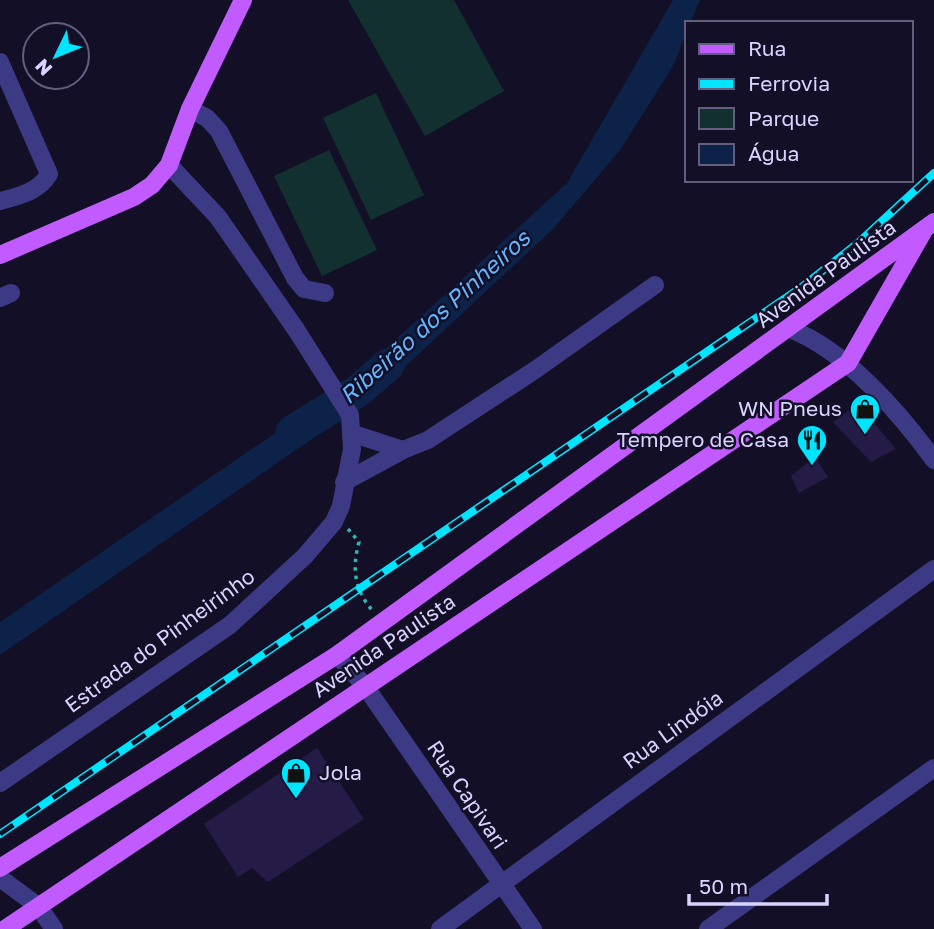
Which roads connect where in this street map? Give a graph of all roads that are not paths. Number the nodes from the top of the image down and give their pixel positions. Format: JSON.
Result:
{"nodes":[{"id":1,"x":243,"y":0,"type":"edge"},
{"id":2,"x":0,"y":62,"type":"edge"},
{"id":3,"x":191,"y":109,"type":"junction"},
{"id":4,"x":169,"y":165,"type":"junction"},
{"id":5,"x":0,"y":201,"type":"edge"},
{"id":6,"x":929,"y":227,"type":"edge"},
{"id":7,"x":0,"y":255,"type":"edge"},
{"id":8,"x":655,"y":285,"type":"dead end"},
{"id":9,"x":325,"y":293,"type":"dead end"},
{"id":10,"x":790,"y":329,"type":"junction"},
{"id":11,"x":848,"y":363,"type":"junction"},
{"id":12,"x":354,"y":434,"type":"junction"},
{"id":13,"x":403,"y":450,"type":"junction"},
{"id":14,"x":934,"y":460,"type":"edge"},
{"id":15,"x":344,"y":482,"type":"junction"},
{"id":16,"x":934,"y":569,"type":"edge"},
{"id":17,"x":337,"y":655,"type":"junction"},
{"id":18,"x":365,"y":686,"type":"junction"},
{"id":19,"x":934,"y":768,"type":"edge"},
{"id":20,"x":0,"y":783,"type":"edge"},
{"id":21,"x":0,"y":868,"type":"edge"},
{"id":22,"x":0,"y":878,"type":"edge"},
{"id":23,"x":500,"y":884,"type":"junction"},
{"id":24,"x":38,"y":906,"type":"junction"},
{"id":25,"x":5,"y":929,"type":"edge"},
{"id":26,"x":54,"y":929,"type":"edge"},
{"id":27,"x":440,"y":929,"type":"edge"},
{"id":28,"x":533,"y":929,"type":"edge"},
{"id":29,"x":708,"y":929,"type":"edge"}],
"edges":[{"from":1,"to":3,"type":"main road"},
{"from":2,"to":5,"type":"street"},
{"from":3,"to":4,"type":"main road"},
{"from":3,"to":9,"type":"street"},
{"from":4,"to":7,"type":"main road"},
{"from":4,"to":12,"type":"street","name":"Estrada do Pinheirinho"},
{"from":6,"to":10,"type":"main road","name":"Avenida Paulista"},
{"from":6,"to":11,"type":"main road","name":"Avenida Paulista"},
{"from":8,"to":13,"type":"street"},
{"from":10,"to":11,"type":"street"},
{"from":10,"to":17,"type":"main road","name":"Avenida Paulista"},
{"from":11,"to":14,"type":"street"},
{"from":11,"to":18,"type":"main road","name":"Avenida Paulista"},
{"from":12,"to":13,"type":"street"},
{"from":12,"to":15,"type":"street","name":"Estrada do Pinheirinho"},
{"from":13,"to":15,"type":"street"},
{"from":15,"to":20,"type":"street","name":"Estrada do Pinheirinho"},
{"from":16,"to":23,"type":"street","name":"Rua Lindóia"},
{"from":17,"to":18,"type":"street","name":"Rua Capivari"},
{"from":17,"to":21,"type":"main road","name":"Avenida Paulista"},
{"from":18,"to":23,"type":"street","name":"Rua Capivari"},
{"from":18,"to":24,"type":"main road","name":"Avenida Paulista"},
{"from":19,"to":29,"type":"street"},
{"from":22,"to":24,"type":"street"},
{"from":23,"to":27,"type":"street","name":"Rua Lindóia"},
{"from":23,"to":28,"type":"street","name":"Rua Capivari"},
{"from":24,"to":25,"type":"main road","name":"Avenida Paulista"},
{"from":24,"to":26,"type":"street"}]}
